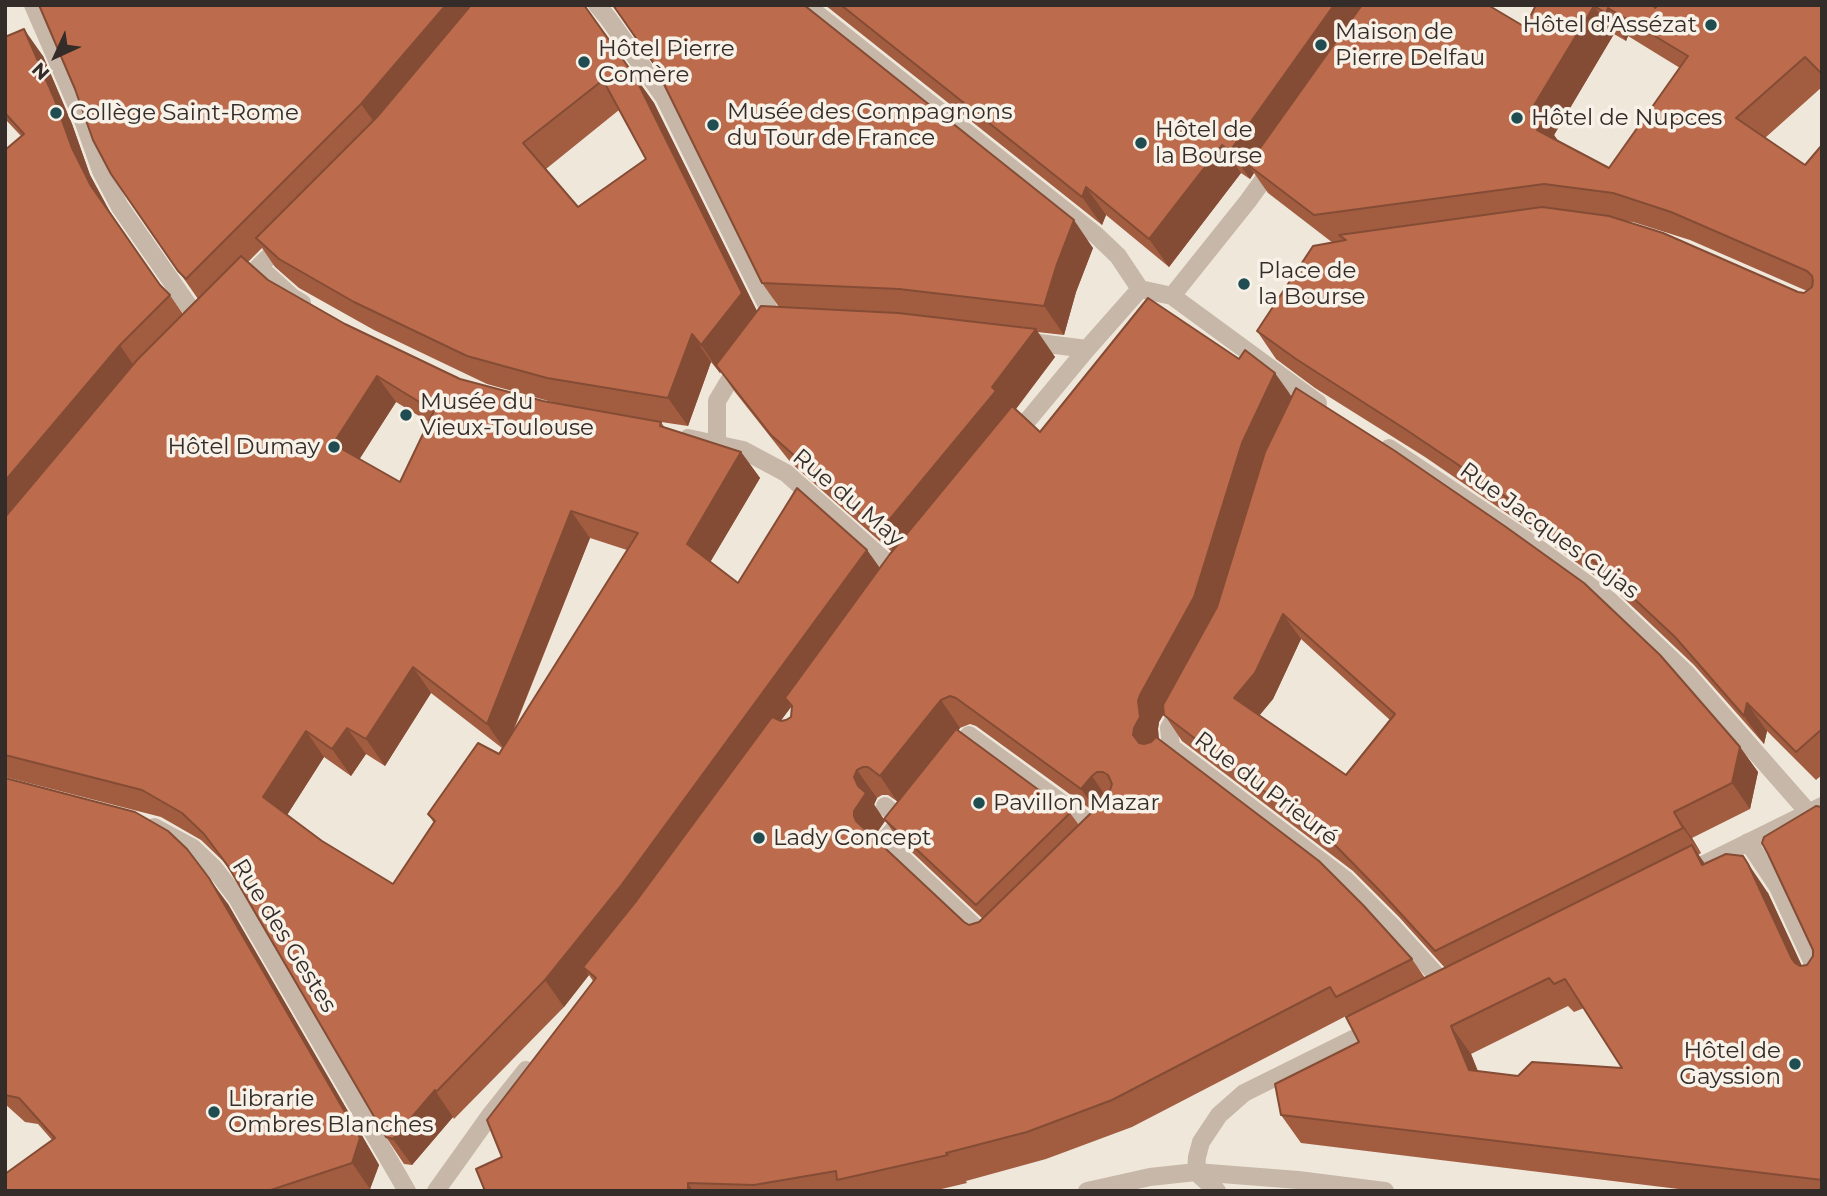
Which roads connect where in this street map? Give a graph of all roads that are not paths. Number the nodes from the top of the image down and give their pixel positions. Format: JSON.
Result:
{"nodes":[{"id":1,"x":33,"y":5,"type":"edge"},
{"id":2,"x":597,"y":5,"type":"edge"},
{"id":3,"x":806,"y":5,"type":"edge"},
{"id":4,"x":1280,"y":156,"type":"edge"},
{"id":5,"x":296,"y":230,"type":"edge"},
{"id":6,"x":259,"y":267,"type":"junction"},
{"id":7,"x":1140,"y":289,"type":"junction"},
{"id":8,"x":231,"y":294,"type":"edge"},
{"id":9,"x":1171,"y":296,"type":"junction"},
{"id":10,"x":314,"y":310,"type":"edge"},
{"id":11,"x":203,"y":322,"type":"edge"},
{"id":12,"x":777,"y":325,"type":"edge"},
{"id":13,"x":1009,"y":340,"type":"edge"},
{"id":14,"x":1087,"y":349,"type":"junction"},
{"id":15,"x":754,"y":351,"type":"edge"},
{"id":16,"x":1331,"y":411,"type":"edge"},
{"id":17,"x":666,"y":435,"type":"edge"},
{"id":18,"x":1375,"y":439,"type":"edge"},
{"id":19,"x":717,"y":443,"type":"junction"},
{"id":20,"x":998,"y":457,"type":"edge"},
{"id":21,"x":901,"y":575,"type":"edge"},
{"id":22,"x":1192,"y":686,"type":"edge"},
{"id":23,"x":944,"y":767,"type":"edge"},
{"id":24,"x":918,"y":799,"type":"edge"},
{"id":25,"x":885,"y":806,"type":"edge"},
{"id":26,"x":1816,"y":809,"type":"edge"},
{"id":27,"x":901,"y":820,"type":"junction"},
{"id":28,"x":133,"y":821,"type":"edge"},
{"id":29,"x":1103,"y":832,"type":"edge"},
{"id":30,"x":1748,"y":842,"type":"junction"},
{"id":31,"x":1664,"y":884,"type":"edge"},
{"id":32,"x":1000,"y":932,"type":"edge"},
{"id":33,"x":1471,"y":980,"type":"edge"},
{"id":34,"x":1822,"y":983,"type":"edge"},
{"id":35,"x":1390,"y":1020,"type":"edge"},
{"id":36,"x":534,"y":1060,"type":"edge"},
{"id":37,"x":1196,"y":1172,"type":"junction"},
{"id":38,"x":407,"y":1191,"type":"edge"},
{"id":39,"x":436,"y":1191,"type":"edge"},
{"id":40,"x":1087,"y":1191,"type":"edge"},
{"id":41,"x":1217,"y":1191,"type":"edge"},
{"id":42,"x":1385,"y":1191,"type":"edge"}],
"edges":[{"from":1,"to":11,"type":"street"},
{"from":2,"to":12,"type":"street"},
{"from":3,"to":7,"type":"street"},
{"from":4,"to":9,"type":"street"},
{"from":5,"to":6,"type":"street"},
{"from":6,"to":8,"type":"street"},
{"from":6,"to":10,"type":"street"},
{"from":7,"to":9,"type":"street"},
{"from":7,"to":14,"type":"street"},
{"from":9,"to":16,"type":"street"},
{"from":13,"to":14,"type":"street"},
{"from":14,"to":20,"type":"street"},
{"from":15,"to":19,"type":"street"},
{"from":17,"to":19,"type":"street","name":"Rue du May"},
{"from":18,"to":26,"type":"street","name":"Rue Jacques Cujas"},
{"from":19,"to":21,"type":"street","name":"Rue du May"},
{"from":22,"to":33,"type":"street","name":"Rue du Prieuré"},
{"from":23,"to":29,"type":"street"},
{"from":24,"to":27,"type":"street"},
{"from":25,"to":27,"type":"street"},
{"from":26,"to":30,"type":"street"},
{"from":27,"to":32,"type":"street"},
{"from":28,"to":38,"type":"street","name":"Rue des Gestes"},
{"from":30,"to":31,"type":"street"},
{"from":30,"to":34,"type":"street"},
{"from":35,"to":37,"type":"street"},
{"from":36,"to":39,"type":"street"},
{"from":37,"to":40,"type":"street"},
{"from":37,"to":41,"type":"street"},
{"from":37,"to":42,"type":"street"}]}
